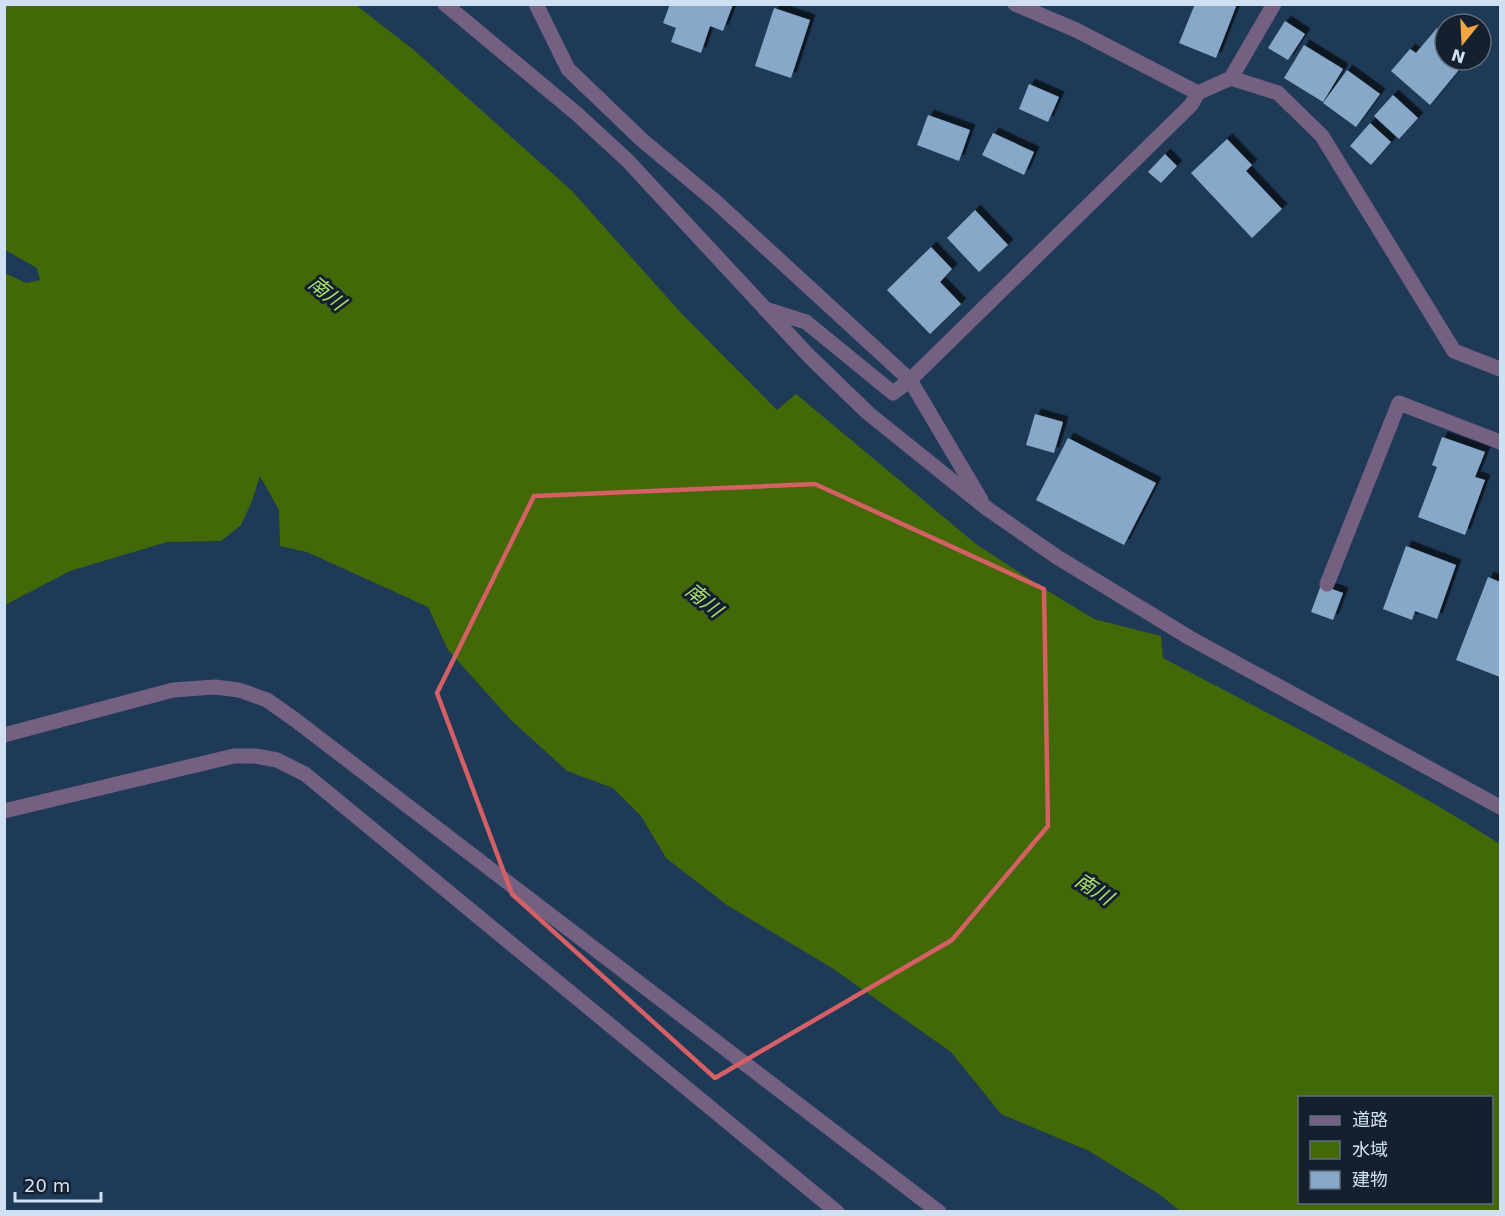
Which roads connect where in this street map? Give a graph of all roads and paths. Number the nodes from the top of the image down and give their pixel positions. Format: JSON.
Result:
{"nodes":[{"id":1,"x":445,"y":4,"type":"edge"},
{"id":2,"x":536,"y":4,"type":"edge"},
{"id":3,"x":1015,"y":4,"type":"edge"},
{"id":4,"x":1274,"y":4,"type":"edge"},
{"id":5,"x":1231,"y":78,"type":"junction"},
{"id":6,"x":1198,"y":93,"type":"junction"},
{"id":7,"x":764,"y":309,"type":"junction"},
{"id":8,"x":1500,"y":369,"type":"edge"},
{"id":9,"x":910,"y":380,"type":"junction"},
{"id":10,"x":1500,"y":442,"type":"edge"},
{"id":11,"x":985,"y":507,"type":"junction"},
{"id":12,"x":1327,"y":584,"type":"dead end"},
{"id":13,"x":4,"y":735,"type":"edge"},
{"id":14,"x":1500,"y":807,"type":"edge"},
{"id":15,"x":4,"y":811,"type":"edge"},
{"id":16,"x":837,"y":1212,"type":"edge"},
{"id":17,"x":939,"y":1212,"type":"edge"}],
"edges":[{"from":1,"to":7,"type":"street"},
{"from":2,"to":9,"type":"street"},
{"from":3,"to":6,"type":"street"},
{"from":4,"to":5,"type":"street"},
{"from":5,"to":6,"type":"street"},
{"from":5,"to":8,"type":"street"},
{"from":6,"to":9,"type":"street"},
{"from":7,"to":9,"type":"street"},
{"from":7,"to":11,"type":"street"},
{"from":9,"to":11,"type":"street"},
{"from":10,"to":12,"type":"street"},
{"from":11,"to":14,"type":"street"},
{"from":13,"to":17,"type":"street"},
{"from":15,"to":16,"type":"street"}]}
